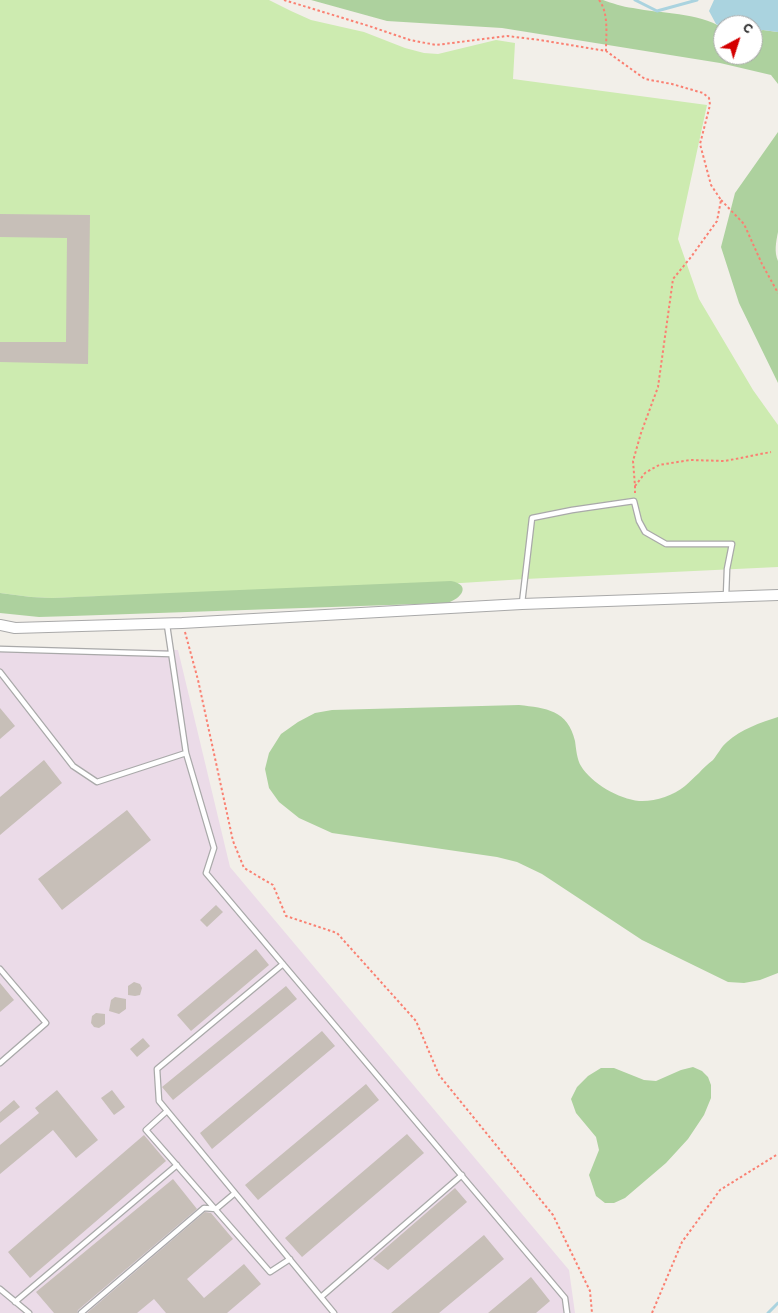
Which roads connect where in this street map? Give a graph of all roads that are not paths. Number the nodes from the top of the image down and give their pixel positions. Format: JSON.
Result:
{"nodes":[{"id":1,"x":778,"y":595,"type":"edge"},
{"id":2,"x":726,"y":597,"type":"junction"},
{"id":3,"x":522,"y":604,"type":"junction"},
{"id":4,"x":167,"y":624,"type":"junction"},
{"id":5,"x":0,"y":625,"type":"edge"},
{"id":6,"x":0,"y":648,"type":"edge"},
{"id":7,"x":171,"y":654,"type":"junction"},
{"id":8,"x":0,"y":672,"type":"edge"},
{"id":9,"x":186,"y":754,"type":"junction"},
{"id":10,"x":283,"y":964,"type":"junction"},
{"id":11,"x":0,"y":969,"type":"edge"},
{"id":12,"x":0,"y":1063,"type":"edge"},
{"id":13,"x":167,"y":1111,"type":"junction"},
{"id":14,"x":177,"y":1165,"type":"junction"},
{"id":15,"x":462,"y":1176,"type":"junction"},
{"id":16,"x":235,"y":1193,"type":"junction"},
{"id":17,"x":216,"y":1209,"type":"junction"},
{"id":18,"x":290,"y":1259,"type":"junction"},
{"id":19,"x":0,"y":1289,"type":"edge"},
{"id":20,"x":321,"y":1297,"type":"junction"},
{"id":21,"x":15,"y":1302,"type":"junction"},
{"id":22,"x":29,"y":1313,"type":"edge"},
{"id":23,"x":81,"y":1313,"type":"edge"},
{"id":24,"x":334,"y":1313,"type":"edge"},
{"id":25,"x":567,"y":1313,"type":"edge"}],
"edges":[{"from":1,"to":2,"type":"street"},
{"from":2,"to":3,"type":"street"},
{"from":2,"to":3,"type":"lane"},
{"from":3,"to":4,"type":"street"},
{"from":4,"to":5,"type":"street"},
{"from":4,"to":7,"type":"lane"},
{"from":6,"to":7,"type":"lane"},
{"from":7,"to":9,"type":"lane"},
{"from":8,"to":9,"type":"lane"},
{"from":9,"to":10,"type":"lane"},
{"from":10,"to":13,"type":"lane"},
{"from":10,"to":15,"type":"lane"},
{"from":11,"to":12,"type":"lane"},
{"from":13,"to":14,"type":"lane"},
{"from":13,"to":16,"type":"lane"},
{"from":14,"to":17,"type":"lane"},
{"from":14,"to":21,"type":"lane"},
{"from":15,"to":20,"type":"lane"},
{"from":15,"to":25,"type":"lane"},
{"from":16,"to":17,"type":"lane"},
{"from":16,"to":18,"type":"lane"},
{"from":17,"to":18,"type":"lane"},
{"from":17,"to":23,"type":"lane"},
{"from":18,"to":20,"type":"lane"},
{"from":19,"to":21,"type":"lane"},
{"from":20,"to":24,"type":"lane"},
{"from":21,"to":22,"type":"lane"}]}
